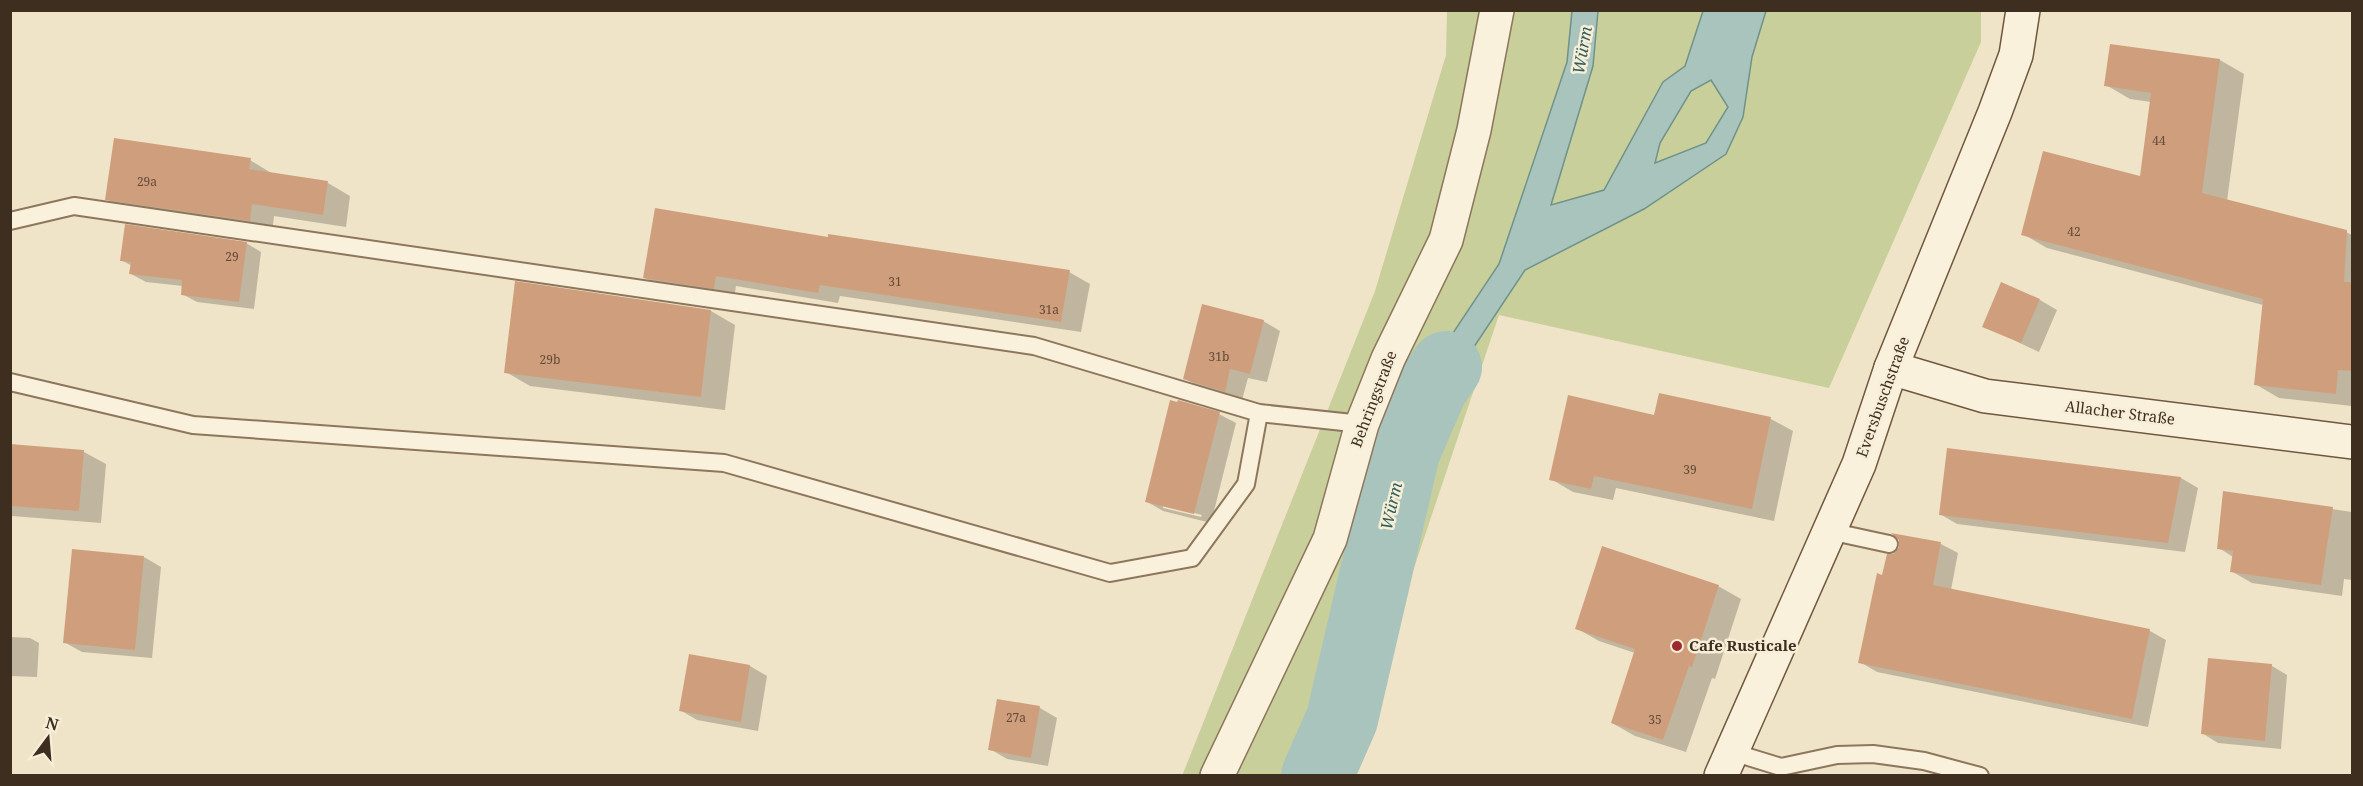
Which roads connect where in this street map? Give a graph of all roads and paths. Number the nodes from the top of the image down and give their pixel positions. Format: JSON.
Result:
{"nodes":[{"id":1,"x":1497,"y":10,"type":"edge"},
{"id":2,"x":2023,"y":10,"type":"edge"},
{"id":3,"x":10,"y":221,"type":"edge"},
{"id":4,"x":1891,"y":368,"type":"junction"},
{"id":5,"x":10,"y":382,"type":"edge"},
{"id":6,"x":1259,"y":413,"type":"junction"},
{"id":7,"x":1362,"y":424,"type":"junction"},
{"id":8,"x":2352,"y":442,"type":"edge"},
{"id":9,"x":1829,"y":531,"type":"junction"},
{"id":10,"x":1889,"y":544,"type":"dead end"},
{"id":11,"x":1726,"y":764,"type":"edge"},
{"id":12,"x":1217,"y":776,"type":"edge"},
{"id":13,"x":1980,"y":776,"type":"edge"}],
"edges":[{"from":1,"to":7,"type":"street","name":"Behringstraße"},
{"from":2,"to":4,"type":"street","name":"Eversbuschstraße"},
{"from":3,"to":6,"type":"lane"},
{"from":4,"to":8,"type":"street","name":"Allacher Straße"},
{"from":4,"to":9,"type":"street","name":"Eversbuschstraße"},
{"from":5,"to":6,"type":"lane"},
{"from":6,"to":7,"type":"lane"},
{"from":7,"to":12,"type":"street","name":"Behringstraße"},
{"from":9,"to":10,"type":"lane"},
{"from":9,"to":11,"type":"street","name":"Eversbuschstraße"},
{"from":11,"to":13,"type":"lane"}]}
